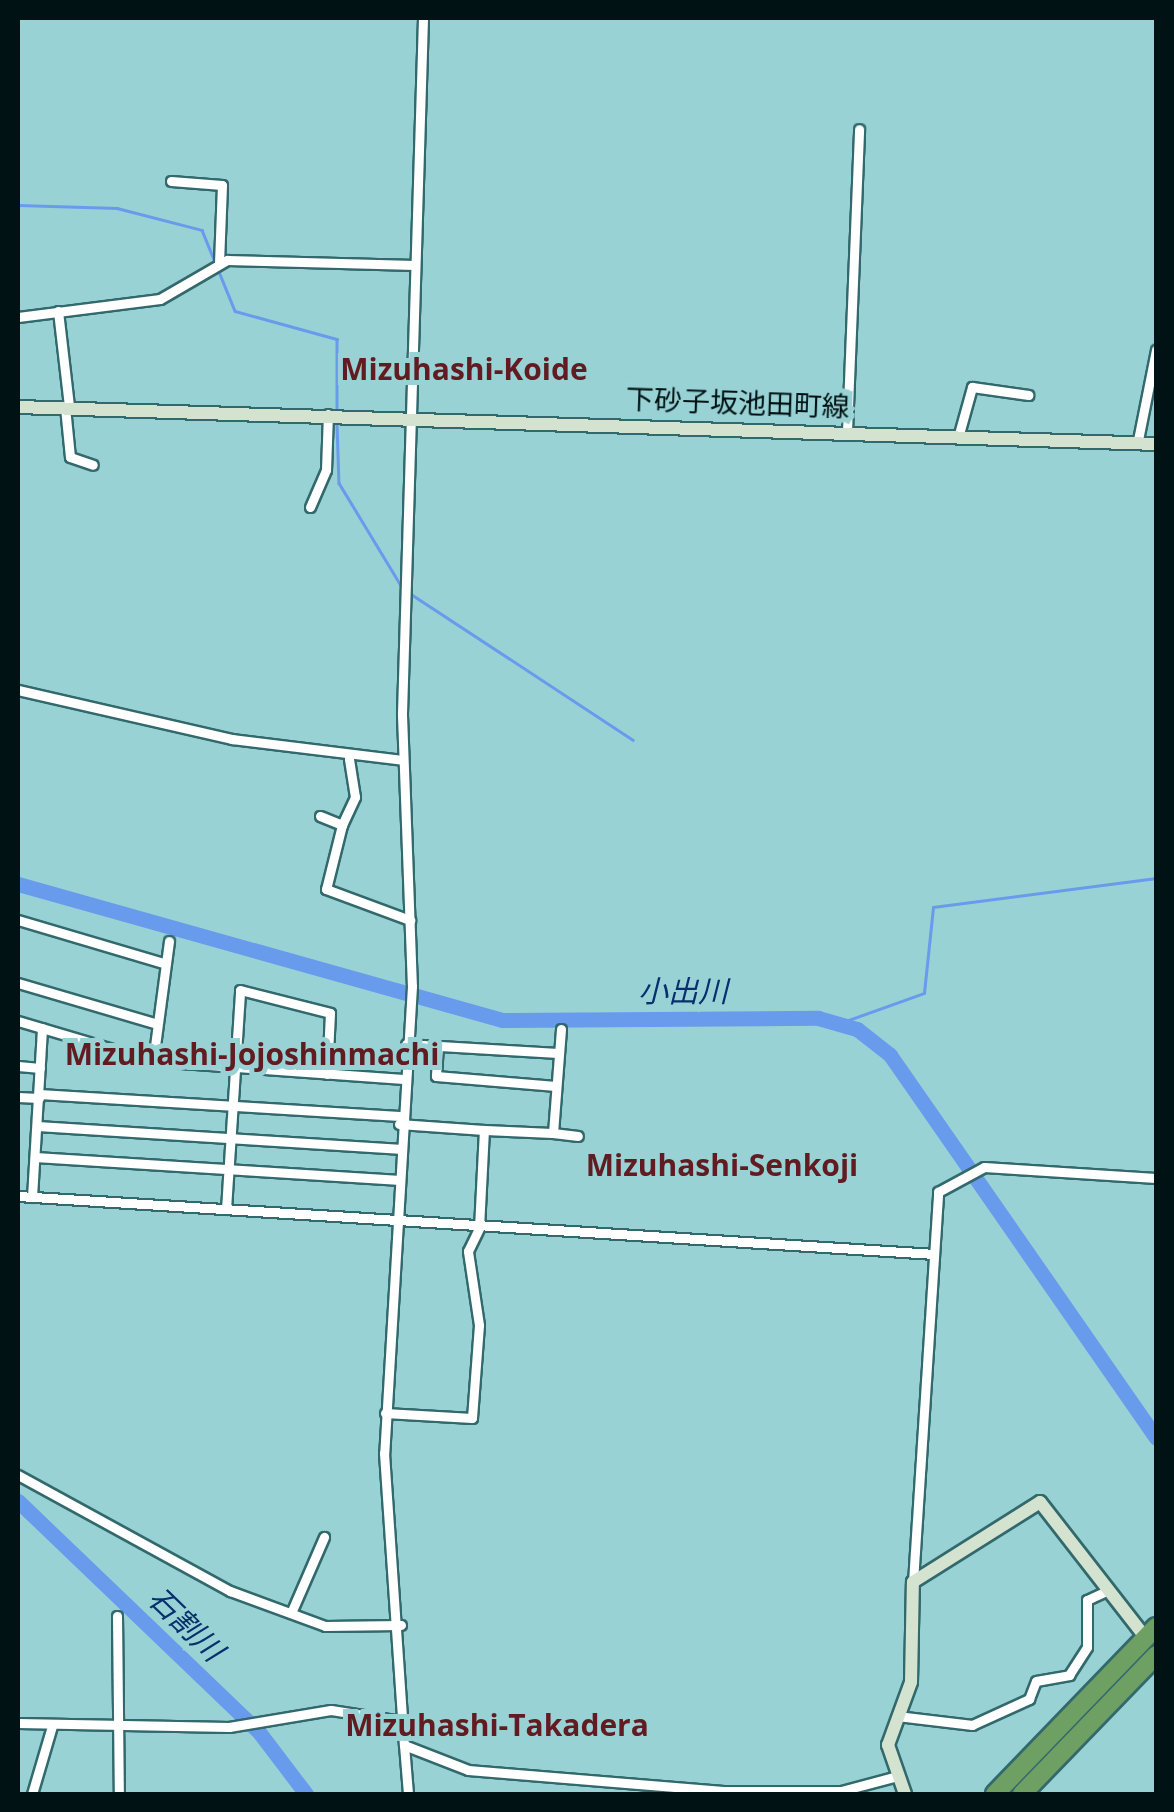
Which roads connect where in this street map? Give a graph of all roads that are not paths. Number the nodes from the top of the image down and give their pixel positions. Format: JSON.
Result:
{"nodes":[{"id":1,"x":423,"y":18,"type":"edge"},
{"id":2,"x":859,"y":129,"type":"dead end"},
{"id":3,"x":171,"y":182,"type":"dead end"},
{"id":4,"x":219,"y":263,"type":"junction"},
{"id":5,"x":415,"y":265,"type":"junction"},
{"id":6,"x":58,"y":312,"type":"junction"},
{"id":7,"x":18,"y":317,"type":"edge"},
{"id":8,"x":1156,"y":350,"type":"edge"},
{"id":9,"x":1028,"y":395,"type":"dead end"},
{"id":10,"x":67,"y":406,"type":"junction"},
{"id":11,"x":18,"y":407,"type":"edge"},
{"id":12,"x":328,"y":414,"type":"junction"},
{"id":13,"x":411,"y":418,"type":"junction"},
{"id":14,"x":847,"y":431,"type":"junction"},
{"id":15,"x":960,"y":434,"type":"junction"},
{"id":16,"x":1138,"y":440,"type":"junction"},
{"id":17,"x":1156,"y":444,"type":"edge"},
{"id":18,"x":93,"y":465,"type":"dead end"},
{"id":19,"x":310,"y":507,"type":"dead end"},
{"id":20,"x":18,"y":690,"type":"edge"},
{"id":21,"x":349,"y":758,"type":"junction"},
{"id":22,"x":402,"y":760,"type":"junction"},
{"id":23,"x":320,"y":816,"type":"dead end"},
{"id":24,"x":342,"y":825,"type":"junction"},
{"id":25,"x":18,"y":920,"type":"edge"},
{"id":26,"x":410,"y":920,"type":"junction"},
{"id":27,"x":169,"y":941,"type":"dead end"},
{"id":28,"x":163,"y":963,"type":"junction"},
{"id":29,"x":18,"y":983,"type":"edge"},
{"id":30,"x":18,"y":1021,"type":"edge"},
{"id":31,"x":157,"y":1024,"type":"junction"},
{"id":32,"x":42,"y":1028,"type":"junction"},
{"id":33,"x":561,"y":1029,"type":"dead end"},
{"id":34,"x":406,"y":1044,"type":"junction"},
{"id":35,"x":438,"y":1046,"type":"junction"},
{"id":36,"x":558,"y":1053,"type":"junction"},
{"id":37,"x":154,"y":1061,"type":"junction"},
{"id":38,"x":18,"y":1066,"type":"edge"},
{"id":39,"x":40,"y":1068,"type":"junction"},
{"id":40,"x":233,"y":1068,"type":"junction"},
{"id":41,"x":327,"y":1074,"type":"junction"},
{"id":42,"x":403,"y":1079,"type":"junction"},
{"id":43,"x":556,"y":1086,"type":"junction"},
{"id":44,"x":39,"y":1096,"type":"junction"},
{"id":45,"x":18,"y":1097,"type":"edge"},
{"id":46,"x":231,"y":1106,"type":"junction"},
{"id":47,"x":399,"y":1120,"type":"junction"},
{"id":48,"x":37,"y":1126,"type":"junction"},
{"id":49,"x":484,"y":1130,"type":"junction"},
{"id":50,"x":553,"y":1133,"type":"junction"},
{"id":51,"x":578,"y":1136,"type":"dead end"},
{"id":52,"x":229,"y":1137,"type":"junction"},
{"id":53,"x":398,"y":1149,"type":"junction"},
{"id":54,"x":34,"y":1157,"type":"junction"},
{"id":55,"x":228,"y":1169,"type":"junction"},
{"id":56,"x":1156,"y":1178,"type":"edge"},
{"id":57,"x":396,"y":1180,"type":"junction"},
{"id":58,"x":18,"y":1196,"type":"edge"},
{"id":59,"x":32,"y":1197,"type":"junction"},
{"id":60,"x":226,"y":1209,"type":"junction"},
{"id":61,"x":396,"y":1220,"type":"junction"},
{"id":62,"x":478,"y":1228,"type":"junction"},
{"id":63,"x":934,"y":1254,"type":"junction"},
{"id":64,"x":385,"y":1412,"type":"junction"},
{"id":65,"x":18,"y":1475,"type":"edge"},
{"id":66,"x":324,"y":1537,"type":"dead end"},
{"id":67,"x":913,"y":1582,"type":"junction"},
{"id":68,"x":1104,"y":1592,"type":"junction"},
{"id":69,"x":290,"y":1613,"type":"junction"},
{"id":70,"x":117,"y":1616,"type":"dead end"},
{"id":71,"x":401,"y":1625,"type":"junction"},
{"id":72,"x":1151,"y":1633,"type":"edge"},
{"id":73,"x":1156,"y":1655,"type":"edge"},
{"id":74,"x":897,"y":1716,"type":"junction"},
{"id":75,"x":401,"y":1721,"type":"junction"},
{"id":76,"x":18,"y":1723,"type":"edge"},
{"id":77,"x":52,"y":1726,"type":"junction"},
{"id":78,"x":118,"y":1726,"type":"junction"},
{"id":79,"x":404,"y":1745,"type":"junction"},
{"id":80,"x":894,"y":1778,"type":"junction"},
{"id":81,"x":723,"y":1792,"type":"edge"},
{"id":82,"x":32,"y":1794,"type":"edge"},
{"id":83,"x":119,"y":1794,"type":"edge"},
{"id":84,"x":408,"y":1794,"type":"edge"},
{"id":85,"x":905,"y":1794,"type":"edge"},
{"id":86,"x":996,"y":1794,"type":"edge"},
{"id":87,"x":1022,"y":1794,"type":"edge"}],
"edges":[{"from":1,"to":5,"type":"street"},
{"from":2,"to":14,"type":"street"},
{"from":3,"to":4,"type":"street"},
{"from":4,"to":5,"type":"street"},
{"from":4,"to":6,"type":"street"},
{"from":5,"to":13,"type":"street"},
{"from":6,"to":7,"type":"street"},
{"from":6,"to":10,"type":"street"},
{"from":8,"to":16,"type":"street"},
{"from":9,"to":15,"type":"street"},
{"from":10,"to":11,"type":"main road","name":"下砂子坂池田町線"},
{"from":10,"to":12,"type":"main road","name":"下砂子坂池田町線"},
{"from":10,"to":18,"type":"street"},
{"from":12,"to":13,"type":"main road","name":"下砂子坂池田町線"},
{"from":12,"to":19,"type":"street"},
{"from":13,"to":14,"type":"main road","name":"下砂子坂池田町線"},
{"from":13,"to":22,"type":"street"},
{"from":14,"to":15,"type":"main road","name":"下砂子坂池田町線"},
{"from":15,"to":16,"type":"main road","name":"下砂子坂池田町線"},
{"from":16,"to":17,"type":"main road","name":"下砂子坂池田町線"},
{"from":20,"to":21,"type":"street"},
{"from":21,"to":22,"type":"street"},
{"from":21,"to":24,"type":"street"},
{"from":22,"to":26,"type":"street"},
{"from":23,"to":24,"type":"street"},
{"from":24,"to":26,"type":"street"},
{"from":25,"to":28,"type":"street"},
{"from":26,"to":34,"type":"street"},
{"from":27,"to":28,"type":"street"},
{"from":28,"to":31,"type":"street"},
{"from":29,"to":31,"type":"street"},
{"from":30,"to":32,"type":"street"},
{"from":31,"to":37,"type":"street"},
{"from":32,"to":37,"type":"street"},
{"from":32,"to":39,"type":"street"},
{"from":33,"to":36,"type":"street"},
{"from":34,"to":35,"type":"street"},
{"from":34,"to":42,"type":"street"},
{"from":35,"to":36,"type":"street"},
{"from":35,"to":43,"type":"street"},
{"from":36,"to":43,"type":"street"},
{"from":37,"to":40,"type":"street"},
{"from":38,"to":39,"type":"street"},
{"from":39,"to":44,"type":"street"},
{"from":40,"to":41,"type":"street"},
{"from":40,"to":41,"type":"street"},
{"from":40,"to":46,"type":"street"},
{"from":41,"to":42,"type":"street"},
{"from":42,"to":47,"type":"street"},
{"from":43,"to":50,"type":"street"},
{"from":44,"to":45,"type":"street"},
{"from":44,"to":46,"type":"street"},
{"from":44,"to":48,"type":"street"},
{"from":46,"to":47,"type":"street"},
{"from":46,"to":52,"type":"street"},
{"from":47,"to":49,"type":"street"},
{"from":47,"to":53,"type":"street"},
{"from":48,"to":52,"type":"street"},
{"from":48,"to":54,"type":"street"},
{"from":49,"to":50,"type":"street"},
{"from":49,"to":62,"type":"street"},
{"from":50,"to":51,"type":"street"},
{"from":52,"to":53,"type":"street"},
{"from":52,"to":55,"type":"street"},
{"from":53,"to":57,"type":"street"},
{"from":54,"to":55,"type":"street"},
{"from":54,"to":59,"type":"street"},
{"from":55,"to":57,"type":"street"},
{"from":55,"to":60,"type":"street"},
{"from":56,"to":63,"type":"street"},
{"from":57,"to":61,"type":"street"},
{"from":58,"to":59,"type":"street"},
{"from":59,"to":60,"type":"street"},
{"from":60,"to":61,"type":"street"},
{"from":61,"to":62,"type":"street"},
{"from":61,"to":64,"type":"street"},
{"from":62,"to":63,"type":"street"},
{"from":62,"to":64,"type":"street"},
{"from":63,"to":67,"type":"street"},
{"from":64,"to":71,"type":"street"},
{"from":65,"to":69,"type":"street"},
{"from":66,"to":69,"type":"street"},
{"from":67,"to":68,"type":"main road"},
{"from":67,"to":74,"type":"main road"},
{"from":68,"to":72,"type":"main road"},
{"from":68,"to":74,"type":"street"},
{"from":69,"to":71,"type":"street"},
{"from":70,"to":78,"type":"street"},
{"from":71,"to":75,"type":"street"},
{"from":72,"to":86,"type":"highway"},
{"from":73,"to":87,"type":"highway"},
{"from":74,"to":80,"type":"main road"},
{"from":75,"to":78,"type":"street"},
{"from":75,"to":79,"type":"street"},
{"from":76,"to":77,"type":"street"},
{"from":77,"to":78,"type":"street"},
{"from":77,"to":82,"type":"street"},
{"from":78,"to":83,"type":"street"},
{"from":79,"to":81,"type":"street"},
{"from":79,"to":84,"type":"street"},
{"from":80,"to":81,"type":"street"},
{"from":80,"to":85,"type":"main road"}]}
